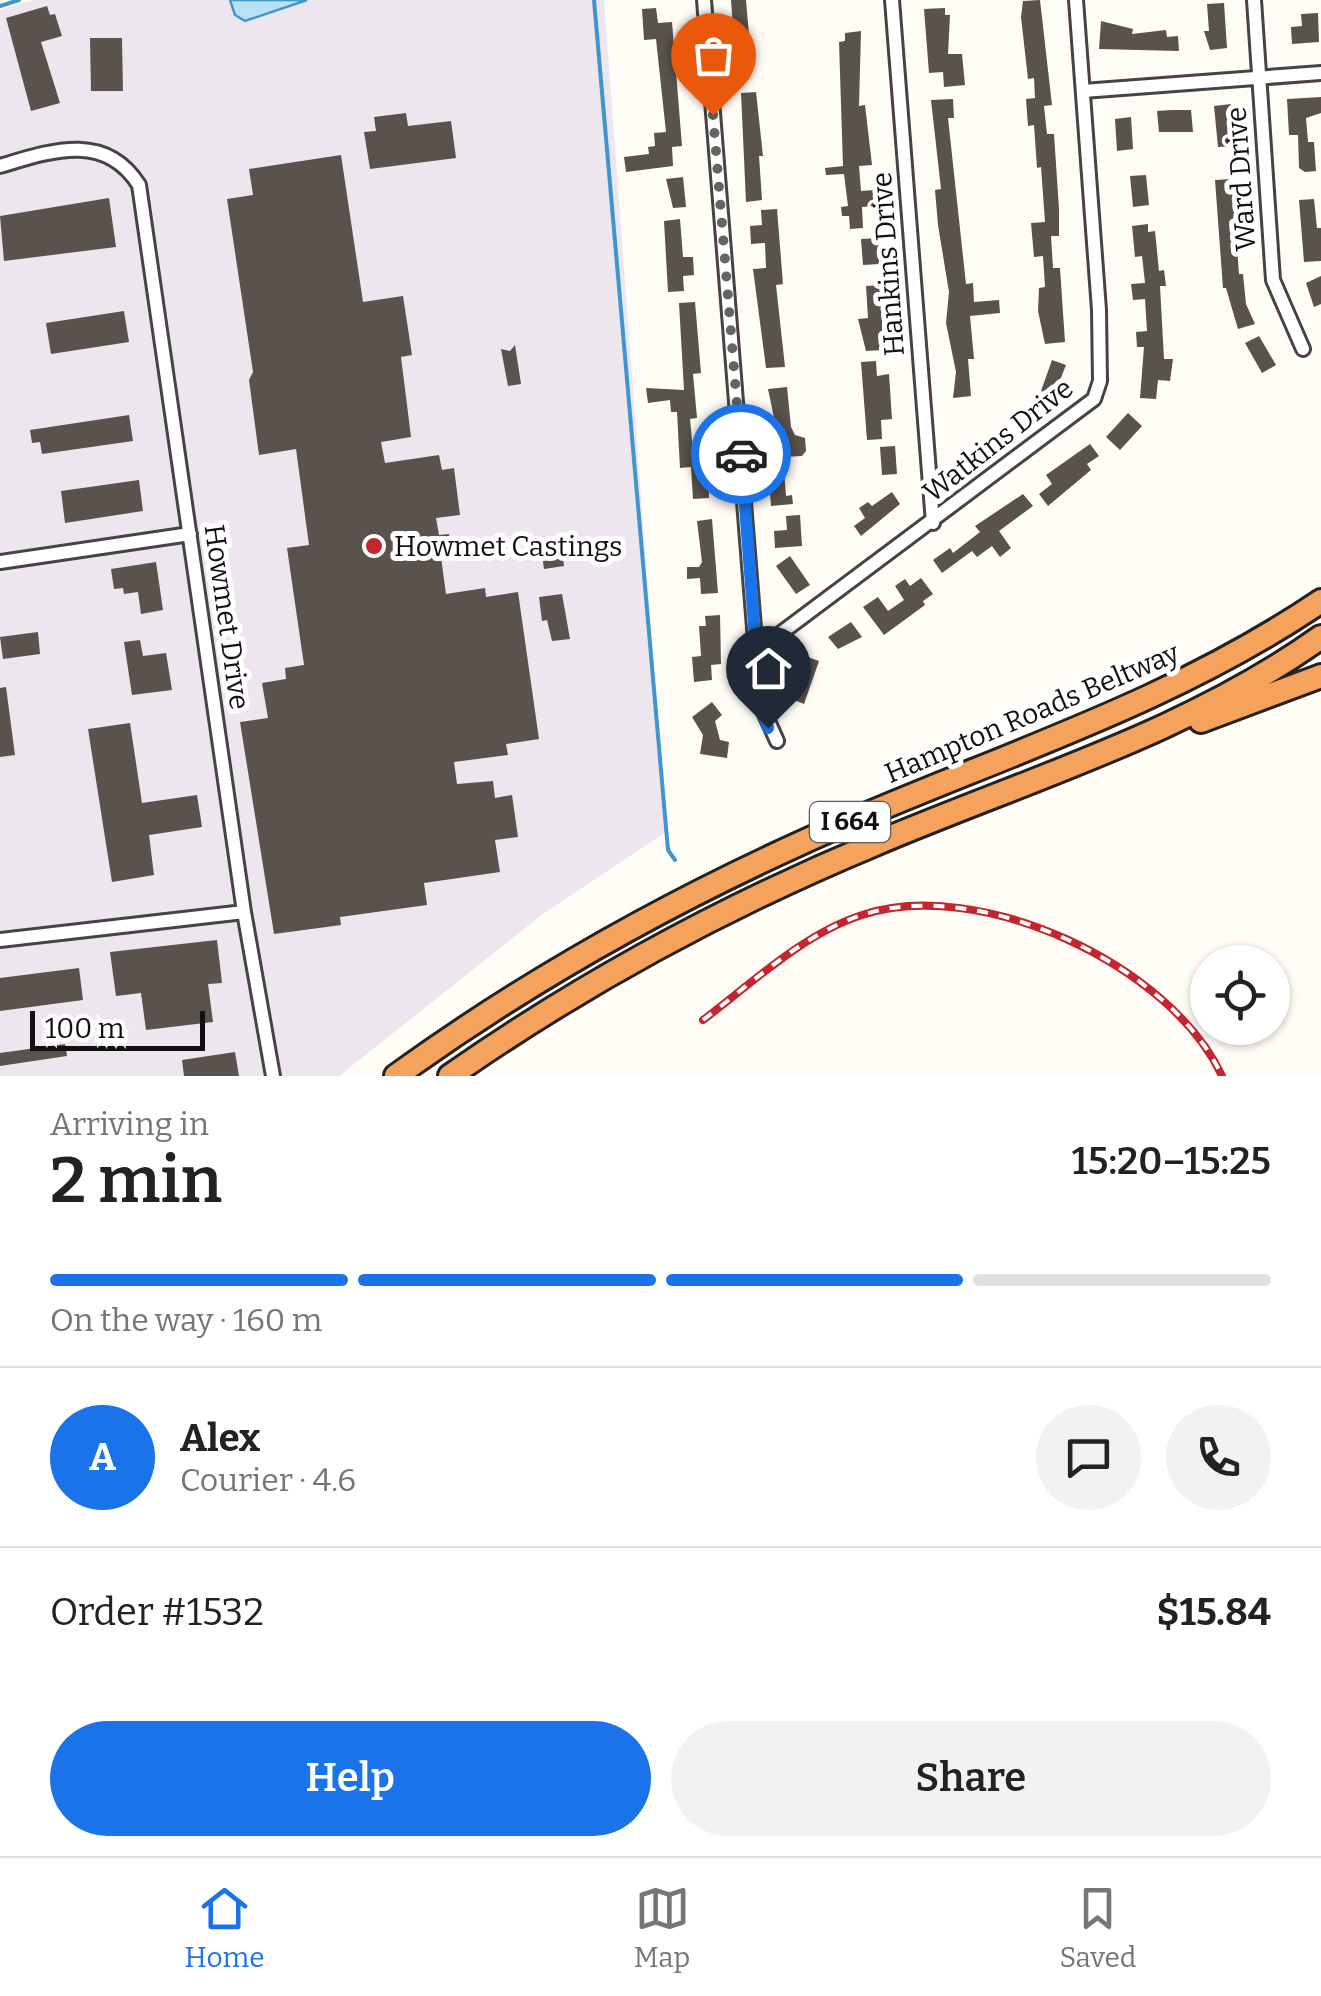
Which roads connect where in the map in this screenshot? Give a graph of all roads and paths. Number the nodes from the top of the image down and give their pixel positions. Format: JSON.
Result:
{"nodes":[{"id":1,"x":704,"y":0,"type":"edge"},
{"id":2,"x":892,"y":0,"type":"edge"},
{"id":3,"x":1076,"y":0,"type":"edge"},
{"id":4,"x":1254,"y":0,"type":"edge"},
{"id":5,"x":1321,"y":73,"type":"edge"},
{"id":6,"x":1260,"y":78,"type":"junction"},
{"id":7,"x":1083,"y":91,"type":"junction"},
{"id":8,"x":0,"y":166,"type":"edge"},
{"id":9,"x":1303,"y":349,"type":"dead end"},
{"id":10,"x":933,"y":523,"type":"junction"},
{"id":11,"x":190,"y":534,"type":"junction"},
{"id":12,"x":0,"y":562,"type":"edge"},
{"id":13,"x":1321,"y":598,"type":"edge"},
{"id":14,"x":1321,"y":637,"type":"edge"},
{"id":15,"x":757,"y":652,"type":"junction"},
{"id":16,"x":1321,"y":676,"type":"edge"},
{"id":17,"x":777,"y":741,"type":"dead end"},
{"id":18,"x":1084,"y":762,"type":"junction"},
{"id":19,"x":244,"y":912,"type":"junction"},
{"id":20,"x":0,"y":940,"type":"edge"},
{"id":21,"x":274,"y":1076,"type":"edge"},
{"id":22,"x":396,"y":1076,"type":"edge"},
{"id":23,"x":450,"y":1076,"type":"edge"}],
"edges":[{"from":1,"to":15,"type":"street"},
{"from":2,"to":10,"type":"street","name":"Hankins Drive"},
{"from":3,"to":7,"type":"street","name":"Watkins Drive"},
{"from":4,"to":6,"type":"street","name":"Ward Drive"},
{"from":5,"to":6,"type":"street"},
{"from":6,"to":7,"type":"street"},
{"from":6,"to":9,"type":"street","name":"Ward Drive"},
{"from":7,"to":10,"type":"street","name":"Watkins Drive"},
{"from":8,"to":11,"type":"street","name":"Howmet Drive"},
{"from":10,"to":15,"type":"street","name":"Watkins Drive"},
{"from":11,"to":12,"type":"street"},
{"from":11,"to":19,"type":"street","name":"Howmet Drive"},
{"from":13,"to":22,"type":"highway","name":"Hampton Roads Beltway","number":"I 664"},
{"from":14,"to":18,"type":"highway","number":"I 664"},
{"from":15,"to":17,"type":"street"},
{"from":16,"to":18,"type":"highway"},
{"from":18,"to":23,"type":"highway","number":"I 664"},
{"from":19,"to":20,"type":"street"},
{"from":19,"to":21,"type":"street","name":"Howmet Drive"}]}
